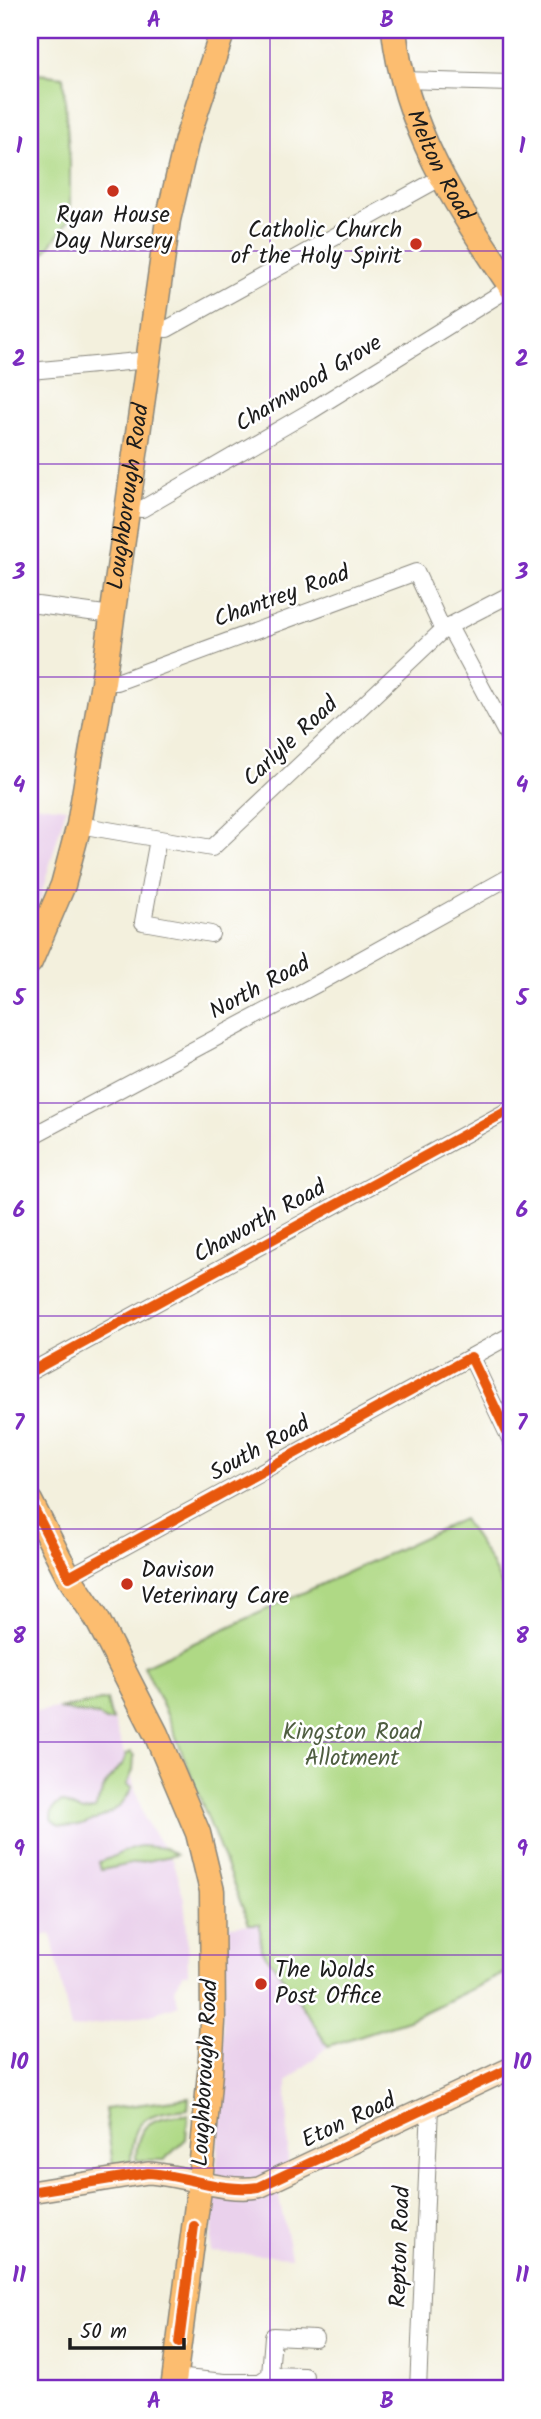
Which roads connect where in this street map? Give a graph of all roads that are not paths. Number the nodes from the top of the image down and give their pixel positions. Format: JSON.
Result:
{"nodes":[{"id":1,"x":223,"y":30,"type":"edge"},
{"id":2,"x":394,"y":30,"type":"edge"},
{"id":3,"x":402,"y":80,"type":"junction"},
{"id":4,"x":511,"y":83,"type":"edge"},
{"id":5,"x":442,"y":177,"type":"junction"},
{"id":6,"x":511,"y":287,"type":"edge"},
{"id":7,"x":153,"y":327,"type":"junction"},
{"id":8,"x":149,"y":360,"type":"junction"},
{"id":9,"x":30,"y":371,"type":"edge"},
{"id":10,"x":128,"y":507,"type":"junction"},
{"id":11,"x":511,"y":594,"type":"edge"},
{"id":12,"x":30,"y":604,"type":"edge"},
{"id":13,"x":112,"y":615,"type":"junction"},
{"id":14,"x":445,"y":628,"type":"junction"},
{"id":15,"x":103,"y":682,"type":"junction"},
{"id":16,"x":511,"y":742,"type":"edge"},
{"id":17,"x":79,"y":825,"type":"junction"},
{"id":18,"x":158,"y":839,"type":"junction"},
{"id":19,"x":511,"y":876,"type":"edge"},
{"id":20,"x":211,"y":934,"type":"dead end"},
{"id":21,"x":30,"y":962,"type":"edge"},
{"id":22,"x":511,"y":1109,"type":"edge"},
{"id":23,"x":30,"y":1137,"type":"edge"},
{"id":24,"x":511,"y":1335,"type":"edge"},
{"id":25,"x":471,"y":1357,"type":"junction"},
{"id":26,"x":30,"y":1372,"type":"edge"},
{"id":27,"x":511,"y":1441,"type":"edge"},
{"id":28,"x":30,"y":1501,"type":"edge"},
{"id":29,"x":69,"y":1577,"type":"junction"},
{"id":30,"x":511,"y":2068,"type":"edge"},
{"id":31,"x":430,"y":2106,"type":"junction"},
{"id":32,"x":200,"y":2182,"type":"junction"},
{"id":33,"x":30,"y":2192,"type":"edge"},
{"id":34,"x":315,"y":2338,"type":"dead end"},
{"id":35,"x":270,"y":2375,"type":"junction"},
{"id":36,"x":305,"y":2376,"type":"dead end"},
{"id":37,"x":174,"y":2383,"type":"edge"},
{"id":38,"x":418,"y":2389,"type":"edge"}],
"edges":[{"from":1,"to":7,"type":"main road","name":"Loughborough Road"},
{"from":2,"to":3,"type":"main road","name":"Melton Road"},
{"from":3,"to":4,"type":"street"},
{"from":3,"to":5,"type":"main road","name":"Melton Road"},
{"from":5,"to":6,"type":"main road","name":"Melton Road"},
{"from":5,"to":7,"type":"street"},
{"from":6,"to":10,"type":"street","name":"Charnwood Grove"},
{"from":7,"to":8,"type":"main road","name":"Loughborough Road"},
{"from":8,"to":9,"type":"street"},
{"from":8,"to":10,"type":"main road","name":"Loughborough Road"},
{"from":10,"to":13,"type":"main road","name":"Loughborough Road"},
{"from":11,"to":14,"type":"street","name":"Carlyle Road"},
{"from":12,"to":13,"type":"street"},
{"from":13,"to":15,"type":"main road","name":"Loughborough Road"},
{"from":14,"to":15,"type":"street","name":"Chantrey Road"},
{"from":14,"to":16,"type":"street"},
{"from":14,"to":18,"type":"street","name":"Carlyle Road"},
{"from":15,"to":17,"type":"main road","name":"Loughborough Road"},
{"from":17,"to":18,"type":"street","name":"Carlyle Road"},
{"from":17,"to":21,"type":"main road","name":"Loughborough Road"},
{"from":18,"to":20,"type":"street"},
{"from":19,"to":23,"type":"street","name":"North Road"},
{"from":22,"to":26,"type":"street","name":"Chaworth Road"},
{"from":24,"to":25,"type":"street","name":"South Road"},
{"from":25,"to":27,"type":"street"},
{"from":25,"to":29,"type":"street","name":"South Road"},
{"from":28,"to":29,"type":"main road","name":"Loughborough Road"},
{"from":29,"to":32,"type":"main road","name":"Loughborough Road"},
{"from":30,"to":31,"type":"street","name":"Eton Road"},
{"from":31,"to":32,"type":"street","name":"Eton Road"},
{"from":31,"to":38,"type":"street","name":"Repton Road"},
{"from":32,"to":33,"type":"street","name":"Eton Road"},
{"from":32,"to":37,"type":"main road","name":"Loughborough Road"},
{"from":34,"to":35,"type":"street"},
{"from":35,"to":36,"type":"street"},
{"from":35,"to":37,"type":"street"}]}
